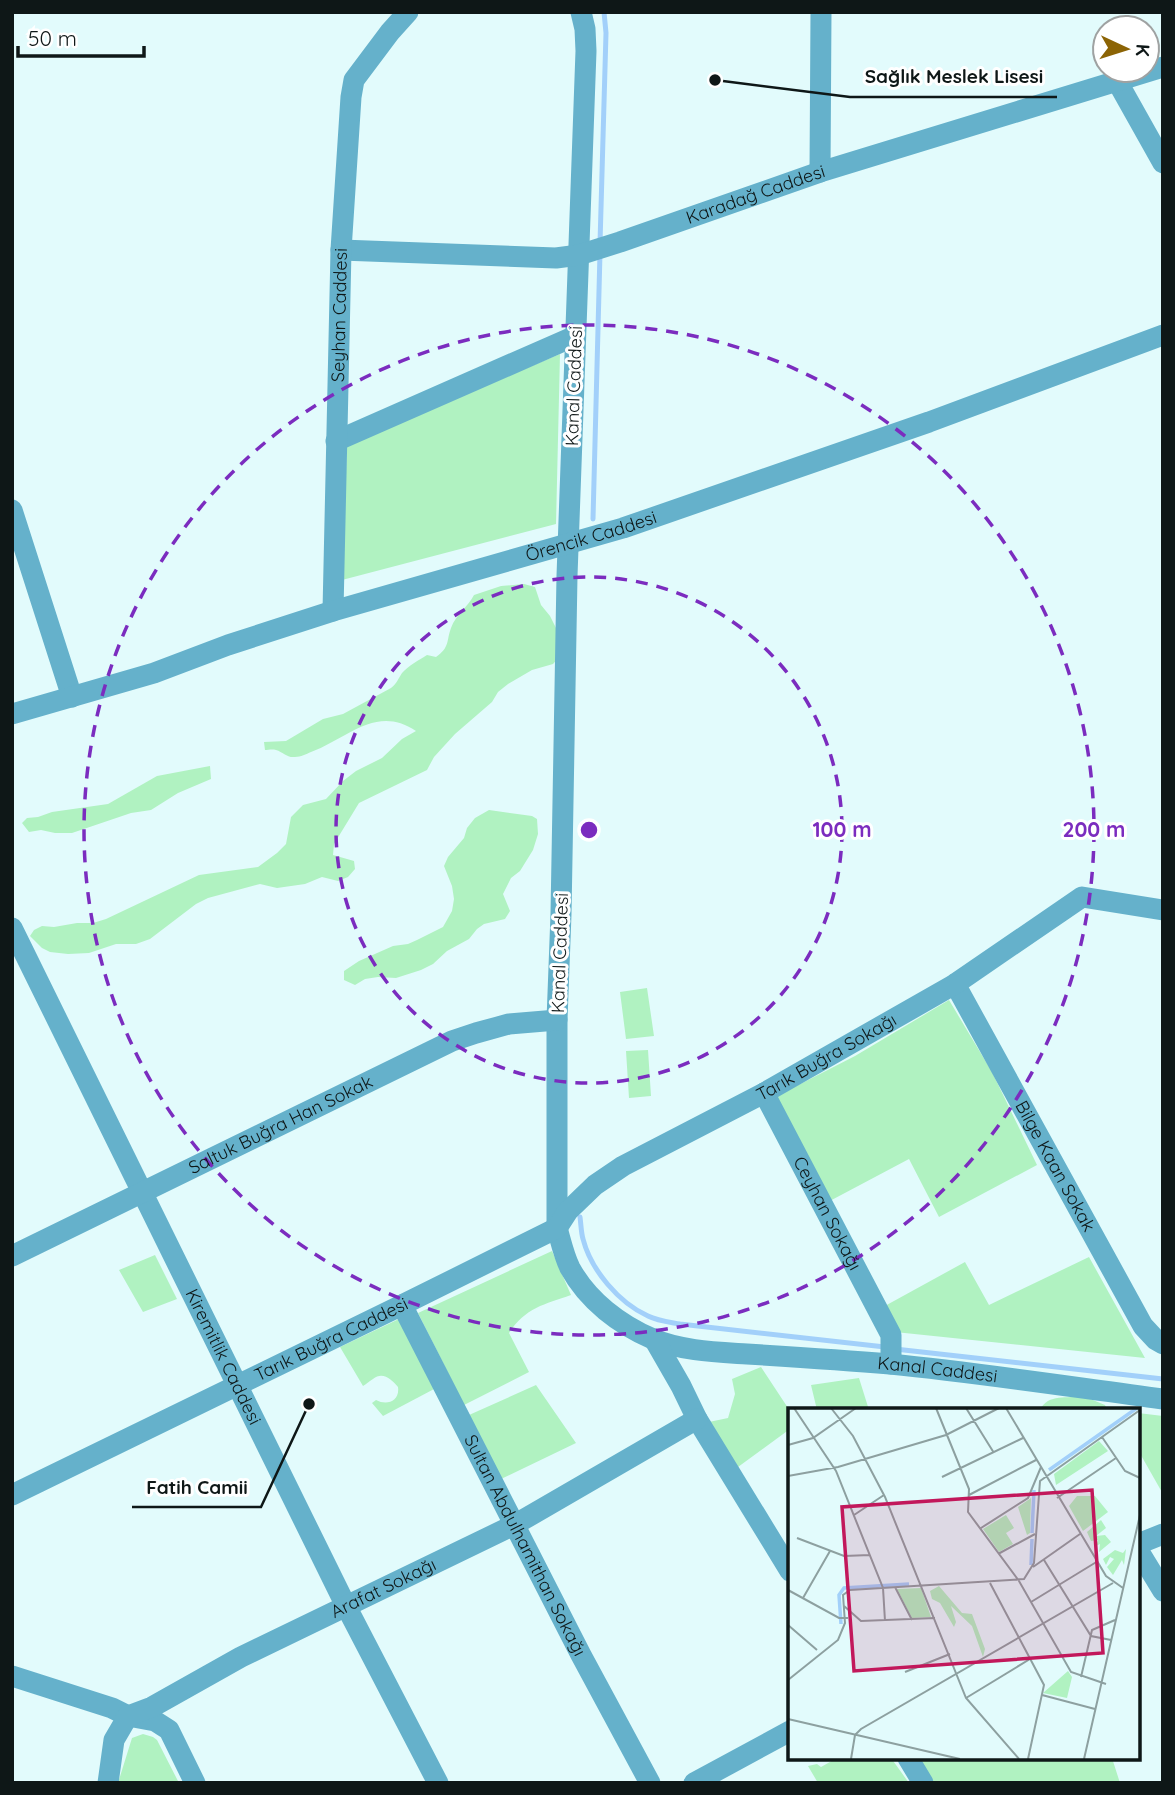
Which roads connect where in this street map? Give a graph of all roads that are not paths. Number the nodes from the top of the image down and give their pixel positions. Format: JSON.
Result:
{"nodes":[{"id":1,"x":408,"y":12,"type":"edge"},
{"id":2,"x":581,"y":12,"type":"edge"},
{"id":3,"x":821,"y":12,"type":"edge"},
{"id":4,"x":388,"y":22,"type":"edge"},
{"id":5,"x":1107,"y":84,"type":"edge"},
{"id":6,"x":1119,"y":84,"type":"edge"},
{"id":7,"x":1163,"y":163,"type":"edge"},
{"id":8,"x":821,"y":172,"type":"junction"},
{"id":9,"x":341,"y":250,"type":"junction"},
{"id":10,"x":584,"y":253,"type":"junction"},
{"id":11,"x":1163,"y":335,"type":"edge"},
{"id":12,"x":575,"y":336,"type":"junction"},
{"id":13,"x":336,"y":441,"type":"junction"},
{"id":14,"x":12,"y":510,"type":"edge"},
{"id":15,"x":569,"y":544,"type":"junction"},
{"id":16,"x":333,"y":611,"type":"junction"},
{"id":17,"x":72,"y":697,"type":"junction"},
{"id":18,"x":12,"y":715,"type":"edge"},
{"id":19,"x":1163,"y":909,"type":"edge"},
{"id":20,"x":12,"y":928,"type":"edge"},
{"id":21,"x":955,"y":984,"type":"junction"},
{"id":22,"x":557,"y":1020,"type":"junction"},
{"id":23,"x":764,"y":1093,"type":"junction"},
{"id":24,"x":142,"y":1192,"type":"junction"},
{"id":25,"x":563,"y":1219,"type":"junction"},
{"id":26,"x":12,"y":1256,"type":"edge"},
{"id":27,"x":402,"y":1306,"type":"junction"},
{"id":28,"x":654,"y":1339,"type":"junction"},
{"id":29,"x":1163,"y":1344,"type":"edge"},
{"id":30,"x":891,"y":1364,"type":"junction"},
{"id":31,"x":237,"y":1385,"type":"junction"},
{"id":32,"x":1163,"y":1399,"type":"edge"},
{"id":33,"x":697,"y":1419,"type":"junction"},
{"id":34,"x":12,"y":1494,"type":"edge"},
{"id":35,"x":514,"y":1525,"type":"junction"},
{"id":36,"x":1163,"y":1534,"type":"edge"},
{"id":37,"x":1140,"y":1543,"type":"edge"},
{"id":38,"x":1140,"y":1553,"type":"edge"},
{"id":39,"x":788,"y":1568,"type":"edge"},
{"id":40,"x":1163,"y":1591,"type":"edge"},
{"id":41,"x":346,"y":1606,"type":"junction"},
{"id":42,"x":12,"y":1676,"type":"edge"},
{"id":43,"x":128,"y":1716,"type":"junction"},
{"id":44,"x":788,"y":1732,"type":"edge"},
{"id":45,"x":909,"y":1760,"type":"edge"},
{"id":46,"x":107,"y":1783,"type":"edge"},
{"id":47,"x":195,"y":1783,"type":"edge"},
{"id":48,"x":438,"y":1783,"type":"edge"},
{"id":49,"x":650,"y":1783,"type":"edge"},
{"id":50,"x":694,"y":1783,"type":"edge"},
{"id":51,"x":923,"y":1783,"type":"edge"}],
"edges":[{"from":1,"to":4,"type":"street","name":"Seyhan Caddesi"},
{"from":2,"to":10,"type":"street","name":"Kanal Caddesi"},
{"from":3,"to":8,"type":"street"},
{"from":4,"to":9,"type":"street","name":"Seyhan Caddesi"},
{"from":5,"to":8,"type":"street","name":"Karadağ Caddesi"},
{"from":6,"to":7,"type":"street"},
{"from":8,"to":10,"type":"street","name":"Karadağ Caddesi"},
{"from":9,"to":10,"type":"street","name":"Karadağ Caddesi"},
{"from":9,"to":13,"type":"street","name":"Seyhan Caddesi"},
{"from":10,"to":12,"type":"street","name":"Kanal Caddesi"},
{"from":11,"to":15,"type":"street","name":"Örencik Caddesi"},
{"from":12,"to":13,"type":"street"},
{"from":12,"to":15,"type":"street","name":"Kanal Caddesi"},
{"from":13,"to":16,"type":"street","name":"Seyhan Caddesi"},
{"from":14,"to":17,"type":"street"},
{"from":15,"to":16,"type":"street","name":"Örencik Caddesi"},
{"from":15,"to":22,"type":"street","name":"Kanal Caddesi"},
{"from":16,"to":17,"type":"street","name":"Örencik Caddesi"},
{"from":17,"to":18,"type":"street","name":"Örencik Caddesi"},
{"from":19,"to":21,"type":"street","name":"Tarık Buğra Sokağı"},
{"from":20,"to":24,"type":"street","name":"Kiremitlik Caddesi"},
{"from":21,"to":23,"type":"street","name":"Tarık Buğra Sokağı"},
{"from":21,"to":29,"type":"street","name":"Bilge Kaan Sokak"},
{"from":22,"to":24,"type":"street","name":"Saltuk Buğra Han Sokak"},
{"from":22,"to":25,"type":"street","name":"Kanal Caddesi"},
{"from":23,"to":25,"type":"street","name":"Tarık Buğra Sokağı"},
{"from":23,"to":30,"type":"street","name":"Ceyhan Sokağı"},
{"from":24,"to":26,"type":"street","name":"Saltuk Buğra Han Sokak"},
{"from":24,"to":31,"type":"street","name":"Kiremitlik Caddesi"},
{"from":25,"to":27,"type":"street","name":"Tarık Buğra Caddesi"},
{"from":25,"to":28,"type":"street","name":"Kanal Caddesi"},
{"from":27,"to":31,"type":"street","name":"Tarık Buğra Caddesi"},
{"from":27,"to":35,"type":"street","name":"Sultan Abdulhamithan Sokağı"},
{"from":28,"to":30,"type":"street","name":"Kanal Caddesi"},
{"from":28,"to":33,"type":"street"},
{"from":30,"to":32,"type":"street","name":"Kanal Caddesi"},
{"from":31,"to":34,"type":"street","name":"Tarık Buğra Caddesi"},
{"from":31,"to":41,"type":"street","name":"Kiremitlik Caddesi"},
{"from":33,"to":35,"type":"street","name":"Arafat Sokağı"},
{"from":33,"to":39,"type":"street"},
{"from":35,"to":41,"type":"street","name":"Arafat Sokağı"},
{"from":35,"to":49,"type":"street","name":"Sultan Abdulhamithan Sokağı"},
{"from":36,"to":37,"type":"street"},
{"from":38,"to":40,"type":"street"},
{"from":41,"to":43,"type":"street","name":"Arafat Sokağı"},
{"from":41,"to":48,"type":"street","name":"Kiremitlik Caddesi"},
{"from":42,"to":43,"type":"street"},
{"from":43,"to":46,"type":"street"},
{"from":43,"to":47,"type":"street"},
{"from":44,"to":50,"type":"street"},
{"from":45,"to":51,"type":"street"}]}
